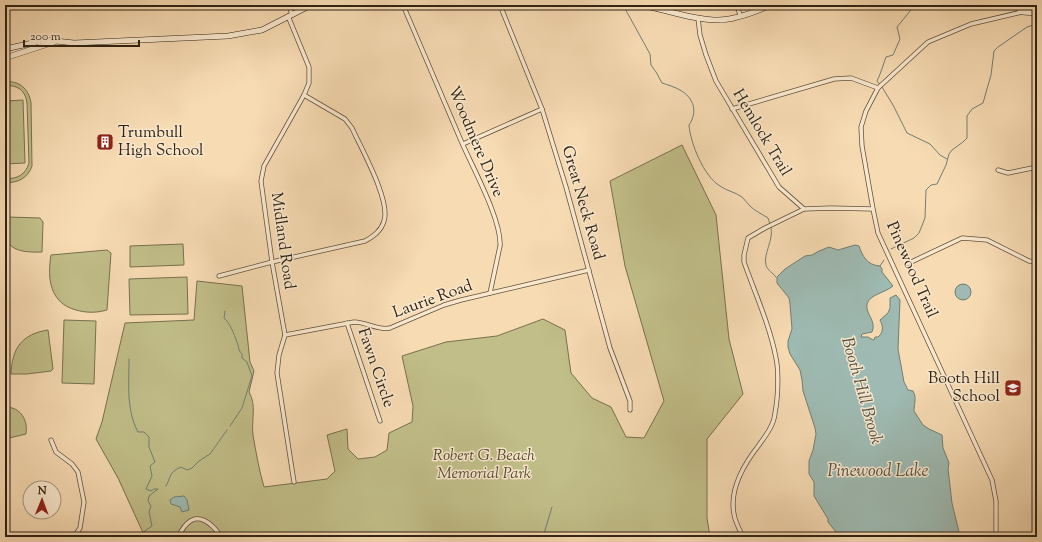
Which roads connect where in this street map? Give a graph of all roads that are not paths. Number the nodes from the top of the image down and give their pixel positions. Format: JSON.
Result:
{"nodes":[{"id":1,"x":289,"y":5,"type":"edge"},
{"id":2,"x":311,"y":5,"type":"edge"},
{"id":3,"x":403,"y":5,"type":"edge"},
{"id":4,"x":500,"y":5,"type":"edge"},
{"id":5,"x":642,"y":5,"type":"edge"},
{"id":6,"x":737,"y":5,"type":"edge"},
{"id":7,"x":771,"y":5,"type":"edge"},
{"id":8,"x":1016,"y":5,"type":"edge"},
{"id":9,"x":1022,"y":12,"type":"junction"},
{"id":10,"x":1037,"y":13,"type":"edge"},
{"id":11,"x":290,"y":15,"type":"junction"},
{"id":12,"x":740,"y":16,"type":"junction"},
{"id":13,"x":698,"y":18,"type":"junction"},
{"id":14,"x":54,"y":42,"type":"junction"},
{"id":15,"x":8,"y":48,"type":"edge"},
{"id":16,"x":13,"y":55,"type":"junction"},
{"id":17,"x":5,"y":58,"type":"edge"},
{"id":18,"x":880,"y":86,"type":"junction"},
{"id":19,"x":304,"y":95,"type":"junction"},
{"id":20,"x":732,"y":109,"type":"junction"},
{"id":21,"x":542,"y":110,"type":"junction"},
{"id":22,"x":462,"y":144,"type":"junction"},
{"id":23,"x":1037,"y":167,"type":"edge"},
{"id":24,"x":998,"y":170,"type":"dead end"},
{"id":25,"x":804,"y":209,"type":"junction"},
{"id":26,"x":873,"y":209,"type":"junction"},
{"id":27,"x":272,"y":262,"type":"junction"},
{"id":28,"x":1037,"y":262,"type":"edge"},
{"id":29,"x":907,"y":264,"type":"dead end"},
{"id":30,"x":589,"y":270,"type":"junction"},
{"id":31,"x":220,"y":276,"type":"dead end"},
{"id":32,"x":490,"y":293,"type":"junction"},
{"id":33,"x":347,"y":323,"type":"junction"},
{"id":34,"x":285,"y":334,"type":"junction"},
{"id":35,"x":630,"y":410,"type":"dead end"},
{"id":36,"x":380,"y":421,"type":"dead end"},
{"id":37,"x":51,"y":440,"type":"dead end"},
{"id":38,"x":294,"y":482,"type":"dead end"},
{"id":39,"x":74,"y":537,"type":"edge"},
{"id":40,"x":178,"y":537,"type":"edge"},
{"id":41,"x":222,"y":537,"type":"edge"},
{"id":42,"x":743,"y":537,"type":"edge"},
{"id":43,"x":996,"y":537,"type":"edge"}],
"edges":[{"from":1,"to":11,"type":"street","name":"Midland Road"},
{"from":2,"to":11,"type":"street"},
{"from":3,"to":22,"type":"street","name":"Woodmere Drive"},
{"from":4,"to":21,"type":"street","name":"Great Neck Road"},
{"from":5,"to":13,"type":"street"},
{"from":6,"to":12,"type":"street"},
{"from":7,"to":12,"type":"street"},
{"from":8,"to":9,"type":"street"},
{"from":9,"to":10,"type":"street","name":"Pinewood Trail"},
{"from":9,"to":18,"type":"street","name":"Pinewood Trail"},
{"from":11,"to":14,"type":"street"},
{"from":11,"to":19,"type":"street","name":"Midland Road"},
{"from":12,"to":13,"type":"street"},
{"from":13,"to":20,"type":"street","name":"Hemlock Trail"},
{"from":14,"to":15,"type":"street"},
{"from":14,"to":16,"type":"street"},
{"from":15,"to":16,"type":"street"},
{"from":16,"to":17,"type":"street"},
{"from":18,"to":20,"type":"street"},
{"from":18,"to":26,"type":"street","name":"Pinewood Trail"},
{"from":19,"to":27,"type":"street","name":"Midland Road"},
{"from":19,"to":27,"type":"street"},
{"from":20,"to":25,"type":"street","name":"Hemlock Trail"},
{"from":21,"to":22,"type":"street"},
{"from":21,"to":30,"type":"street","name":"Great Neck Road"},
{"from":22,"to":32,"type":"street","name":"Woodmere Drive"},
{"from":23,"to":24,"type":"street"},
{"from":25,"to":26,"type":"street"},
{"from":25,"to":42,"type":"street"},
{"from":26,"to":43,"type":"street","name":"Pinewood Trail"},
{"from":27,"to":31,"type":"street"},
{"from":27,"to":34,"type":"street","name":"Midland Road"},
{"from":28,"to":29,"type":"street"},
{"from":30,"to":32,"type":"street","name":"Laurie Road"},
{"from":30,"to":35,"type":"street","name":"Great Neck Road"},
{"from":32,"to":33,"type":"street","name":"Laurie Road"},
{"from":33,"to":34,"type":"street","name":"Laurie Road"},
{"from":33,"to":36,"type":"street","name":"Fawn Circle"},
{"from":34,"to":38,"type":"street","name":"Midland Road"},
{"from":37,"to":39,"type":"street"},
{"from":40,"to":41,"type":"street"}]}
